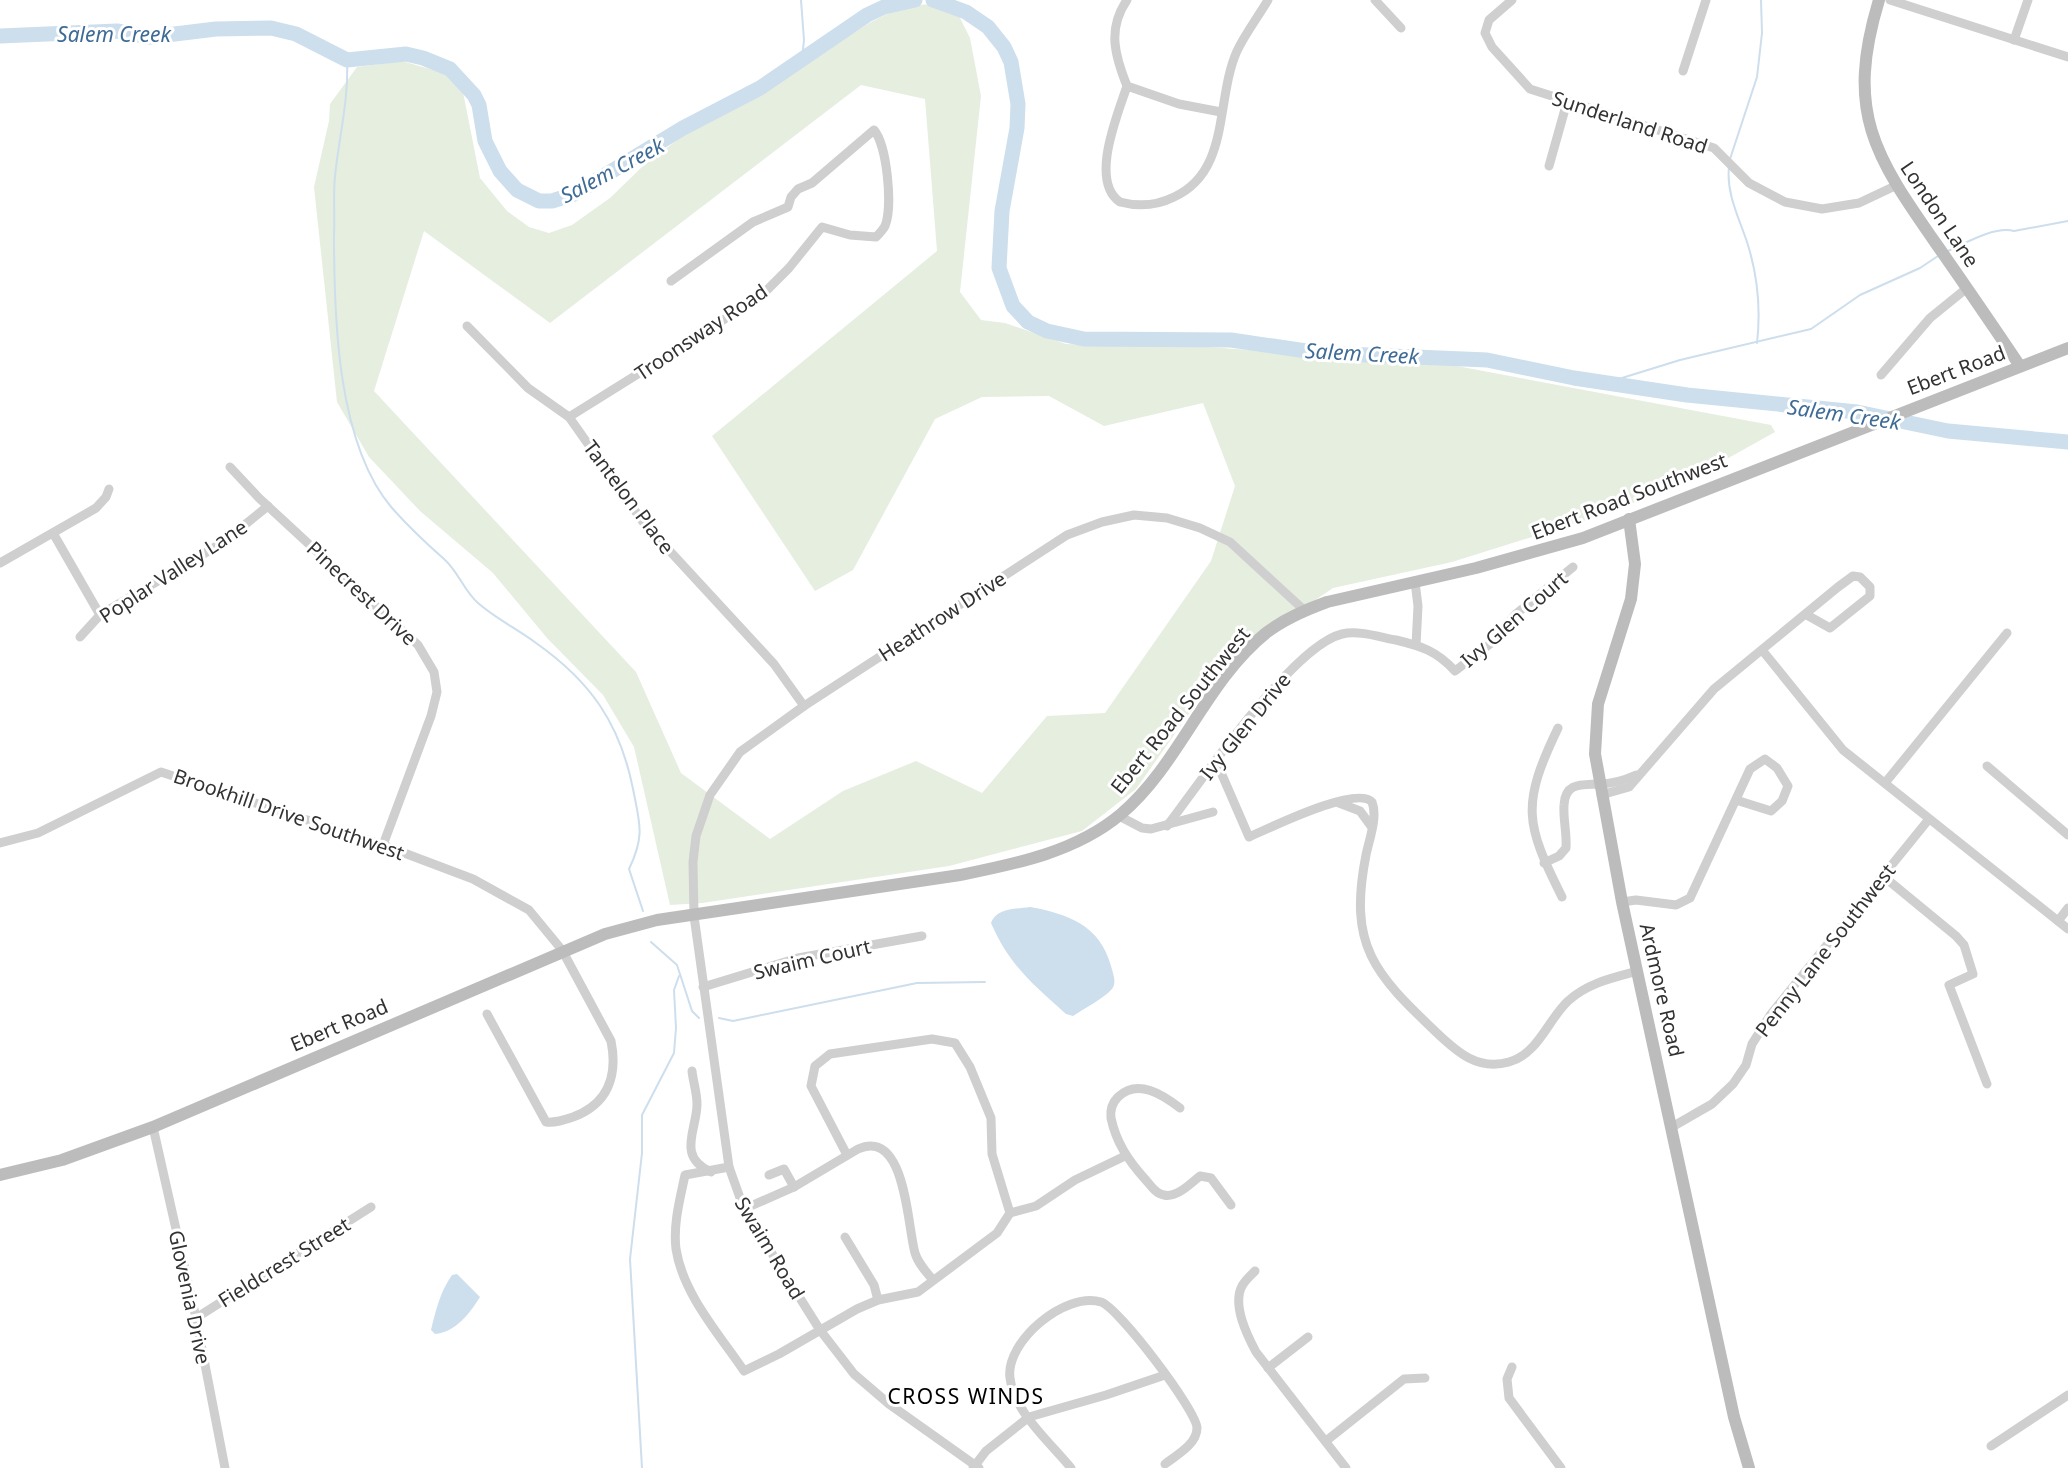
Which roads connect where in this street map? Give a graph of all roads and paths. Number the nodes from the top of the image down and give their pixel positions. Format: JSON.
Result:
{"nodes":[{"id":1,"x":1127,"y":0,"type":"edge"},
{"id":2,"x":1268,"y":0,"type":"edge"},
{"id":3,"x":1375,"y":0,"type":"edge"},
{"id":4,"x":1512,"y":0,"type":"edge"},
{"id":5,"x":1706,"y":0,"type":"edge"},
{"id":6,"x":1879,"y":0,"type":"edge"},
{"id":7,"x":1890,"y":0,"type":"edge"},
{"id":8,"x":2028,"y":0,"type":"edge"},
{"id":9,"x":1401,"y":28,"type":"dead end"},
{"id":10,"x":2014,"y":40,"type":"junction"},
{"id":11,"x":2068,"y":57,"type":"edge"},
{"id":12,"x":1683,"y":71,"type":"dead end"},
{"id":13,"x":1127,"y":86,"type":"junction"},
{"id":14,"x":1567,"y":102,"type":"junction"},
{"id":15,"x":1221,"y":112,"type":"junction"},
{"id":16,"x":1549,"y":166,"type":"dead end"},
{"id":17,"x":1895,"y":186,"type":"junction"},
{"id":18,"x":671,"y":281,"type":"dead end"},
{"id":19,"x":1967,"y":288,"type":"junction"},
{"id":20,"x":467,"y":326,"type":"dead end"},
{"id":21,"x":2068,"y":348,"type":"edge"},
{"id":22,"x":2020,"y":366,"type":"junction"},
{"id":23,"x":1881,"y":375,"type":"dead end"},
{"id":24,"x":569,"y":417,"type":"junction"},
{"id":25,"x":1858,"y":429,"type":"joint"},
{"id":26,"x":230,"y":467,"type":"dead end"},
{"id":27,"x":109,"y":489,"type":"dead end"},
{"id":28,"x":268,"y":506,"type":"junction"},
{"id":29,"x":1629,"y":519,"type":"junction"},
{"id":30,"x":53,"y":533,"type":"junction"},
{"id":31,"x":0,"y":563,"type":"edge"},
{"id":32,"x":1574,"y":567,"type":"dead end"},
{"id":33,"x":1415,"y":582,"type":"junction"},
{"id":34,"x":1304,"y":610,"type":"junction"},
{"id":35,"x":1805,"y":614,"type":"junction"},
{"id":36,"x":100,"y":615,"type":"junction"},
{"id":37,"x":2007,"y":633,"type":"dead end"},
{"id":38,"x":80,"y":637,"type":"dead end"},
{"id":39,"x":1416,"y":645,"type":"junction"},
{"id":40,"x":1762,"y":650,"type":"junction"},
{"id":41,"x":1455,"y":671,"type":"joint"},
{"id":42,"x":804,"y":706,"type":"junction"},
{"id":43,"x":1558,"y":728,"type":"dead end"},
{"id":44,"x":1216,"y":761,"type":"junction"},
{"id":45,"x":1988,"y":766,"type":"dead end"},
{"id":46,"x":1885,"y":783,"type":"junction"},
{"id":47,"x":1600,"y":790,"type":"junction"},
{"id":48,"x":1736,"y":800,"type":"junction"},
{"id":49,"x":1339,"y":803,"type":"junction"},
{"id":50,"x":1213,"y":812,"type":"dead end"},
{"id":51,"x":1119,"y":816,"type":"junction"},
{"id":52,"x":1929,"y":819,"type":"junction"},
{"id":53,"x":1167,"y":826,"type":"junction"},
{"id":54,"x":1372,"y":828,"type":"junction"},
{"id":55,"x":2068,"y":835,"type":"edge"},
{"id":56,"x":0,"y":843,"type":"edge"},
{"id":57,"x":383,"y":845,"type":"junction"},
{"id":58,"x":1544,"y":863,"type":"junction"},
{"id":59,"x":1883,"y":876,"type":"junction"},
{"id":60,"x":1562,"y":897,"type":"dead end"},
{"id":61,"x":1622,"y":902,"type":"junction"},
{"id":62,"x":2068,"y":908,"type":"edge"},
{"id":63,"x":694,"y":916,"type":"junction"},
{"id":64,"x":2058,"y":921,"type":"junction"},
{"id":65,"x":2068,"y":929,"type":"edge"},
{"id":66,"x":922,"y":936,"type":"dead end"},
{"id":67,"x":562,"y":950,"type":"junction"},
{"id":68,"x":698,"y":952,"type":"joint"},
{"id":69,"x":1638,"y":971,"type":"junction"},
{"id":70,"x":703,"y":987,"type":"junction"},
{"id":71,"x":487,"y":1014,"type":"dead end"},
{"id":72,"x":692,"y":1071,"type":"dead end"},
{"id":73,"x":1987,"y":1084,"type":"dead end"},
{"id":74,"x":1180,"y":1108,"type":"dead end"},
{"id":75,"x":153,"y":1127,"type":"junction"},
{"id":76,"x":1672,"y":1127,"type":"junction"},
{"id":77,"x":847,"y":1155,"type":"junction"},
{"id":78,"x":1125,"y":1156,"type":"junction"},
{"id":79,"x":729,"y":1167,"type":"junction"},
{"id":80,"x":711,"y":1172,"type":"junction"},
{"id":81,"x":0,"y":1175,"type":"edge"},
{"id":82,"x":770,"y":1175,"type":"dead end"},
{"id":83,"x":794,"y":1187,"type":"junction"},
{"id":84,"x":1231,"y":1205,"type":"dead end"},
{"id":85,"x":371,"y":1207,"type":"dead end"},
{"id":86,"x":744,"y":1209,"type":"junction"},
{"id":87,"x":1010,"y":1213,"type":"junction"},
{"id":88,"x":845,"y":1237,"type":"dead end"},
{"id":89,"x":1255,"y":1270,"type":"dead end"},
{"id":90,"x":933,"y":1280,"type":"junction"},
{"id":91,"x":878,"y":1300,"type":"junction"},
{"id":92,"x":196,"y":1318,"type":"junction"},
{"id":93,"x":820,"y":1330,"type":"junction"},
{"id":94,"x":1308,"y":1337,"type":"dead end"},
{"id":95,"x":1512,"y":1366,"type":"dead end"},
{"id":96,"x":1268,"y":1368,"type":"junction"},
{"id":97,"x":1166,"y":1375,"type":"junction"},
{"id":98,"x":1425,"y":1378,"type":"dead end"},
{"id":99,"x":2068,"y":1395,"type":"edge"},
{"id":100,"x":1029,"y":1417,"type":"junction"},
{"id":101,"x":1326,"y":1441,"type":"junction"},
{"id":102,"x":1991,"y":1446,"type":"dead end"},
{"id":103,"x":1165,"y":1464,"type":"dead end"},
{"id":104,"x":976,"y":1467,"type":"edge"},
{"id":105,"x":225,"y":1468,"type":"edge"},
{"id":106,"x":1071,"y":1468,"type":"edge"},
{"id":107,"x":1346,"y":1468,"type":"edge"},
{"id":108,"x":1561,"y":1468,"type":"edge"},
{"id":109,"x":1749,"y":1468,"type":"edge"}],
"edges":[{"from":1,"to":13,"type":"street"},
{"from":2,"to":15,"type":"street"},
{"from":3,"to":9,"type":"street"},
{"from":4,"to":14,"type":"street","name":"Sunderland Road"},
{"from":5,"to":12,"type":"street"},
{"from":6,"to":17,"type":"main road","name":"London Lane"},
{"from":7,"to":10,"type":"street"},
{"from":8,"to":10,"type":"street"},
{"from":10,"to":11,"type":"street"},
{"from":13,"to":15,"type":"street"},
{"from":13,"to":15,"type":"street"},
{"from":14,"to":16,"type":"street"},
{"from":14,"to":17,"type":"street","name":"Sunderland Road"},
{"from":17,"to":19,"type":"main road","name":"London Lane"},
{"from":18,"to":24,"type":"street","name":"Troonsway Road"},
{"from":19,"to":22,"type":"main road","name":"London Lane"},
{"from":19,"to":23,"type":"street"},
{"from":20,"to":24,"type":"street","name":"Tantelon Place"},
{"from":21,"to":22,"type":"main road","name":"Ebert Road"},
{"from":22,"to":25,"type":"main road","name":"Ebert Road"},
{"from":24,"to":42,"type":"street","name":"Tantelon Place"},
{"from":25,"to":29,"type":"main road","name":"Ebert Road Southwest"},
{"from":26,"to":28,"type":"street","name":"Pinecrest Drive"},
{"from":27,"to":30,"type":"street"},
{"from":28,"to":36,"type":"street","name":"Poplar Valley Lane"},
{"from":28,"to":57,"type":"street","name":"Pinecrest Drive"},
{"from":29,"to":33,"type":"main road","name":"Ebert Road Southwest"},
{"from":29,"to":47,"type":"main road","name":"Ardmore Road"},
{"from":30,"to":31,"type":"street"},
{"from":30,"to":36,"type":"street"},
{"from":32,"to":41,"type":"street","name":"Ivy Glen Court"},
{"from":33,"to":34,"type":"main road","name":"Ebert Road Southwest"},
{"from":33,"to":39,"type":"street"},
{"from":34,"to":42,"type":"street","name":"Heathrow Drive"},
{"from":34,"to":51,"type":"main road","name":"Ebert Road Southwest"},
{"from":35,"to":35,"type":"street"},
{"from":35,"to":40,"type":"street"},
{"from":36,"to":38,"type":"street","name":"Poplar Valley Lane"},
{"from":37,"to":46,"type":"street"},
{"from":39,"to":41,"type":"street","name":"Ivy Glen Drive"},
{"from":39,"to":44,"type":"street","name":"Ivy Glen Drive"},
{"from":40,"to":46,"type":"street"},
{"from":40,"to":47,"type":"street"},
{"from":42,"to":63,"type":"street","name":"Heathrow Drive"},
{"from":43,"to":58,"type":"street"},
{"from":44,"to":49,"type":"street"},
{"from":44,"to":53,"type":"street","name":"Ivy Glen Drive"},
{"from":45,"to":55,"type":"street"},
{"from":46,"to":52,"type":"street"},
{"from":47,"to":58,"type":"street"},
{"from":47,"to":61,"type":"main road","name":"Ardmore Road"},
{"from":48,"to":48,"type":"street"},
{"from":48,"to":61,"type":"street"},
{"from":49,"to":54,"type":"street"},
{"from":49,"to":54,"type":"street"},
{"from":50,"to":53,"type":"street","name":"Ivy Glen Drive"},
{"from":51,"to":53,"type":"street"},
{"from":51,"to":63,"type":"main road","name":"Ebert Road Southwest"},
{"from":52,"to":59,"type":"street","name":"Penny Lane Southwest"},
{"from":52,"to":64,"type":"street"},
{"from":54,"to":69,"type":"street"},
{"from":56,"to":57,"type":"street","name":"Brookhill Drive Southwest"},
{"from":57,"to":67,"type":"street","name":"Brookhill Drive Southwest"},
{"from":58,"to":60,"type":"street"},
{"from":59,"to":73,"type":"street"},
{"from":59,"to":76,"type":"street","name":"Penny Lane Southwest"},
{"from":61,"to":69,"type":"main road","name":"Ardmore Road"},
{"from":62,"to":64,"type":"street"},
{"from":63,"to":67,"type":"main road","name":"Ebert Road"},
{"from":63,"to":68,"type":"street","name":"Heathrow Drive"},
{"from":64,"to":65,"type":"street"},
{"from":66,"to":70,"type":"street","name":"Swaim Court"},
{"from":67,"to":71,"type":"street","name":"Brookhill Drive Southwest"},
{"from":67,"to":75,"type":"main road","name":"Ebert Road"},
{"from":68,"to":70,"type":"street","name":"Swaim Road"},
{"from":69,"to":76,"type":"main road","name":"Ardmore Road"},
{"from":70,"to":79,"type":"street","name":"Swaim Road"},
{"from":72,"to":80,"type":"street"},
{"from":74,"to":78,"type":"street"},
{"from":75,"to":81,"type":"main road","name":"Ebert Road"},
{"from":75,"to":92,"type":"street","name":"Glovenia Drive"},
{"from":76,"to":109,"type":"main road","name":"Ardmore Road"},
{"from":77,"to":83,"type":"street"},
{"from":77,"to":87,"type":"street"},
{"from":77,"to":90,"type":"street"},
{"from":78,"to":84,"type":"street"},
{"from":78,"to":87,"type":"street"},
{"from":79,"to":80,"type":"street"},
{"from":79,"to":86,"type":"street","name":"Swaim Road"},
{"from":80,"to":93,"type":"street"},
{"from":82,"to":83,"type":"street"},
{"from":83,"to":86,"type":"street"},
{"from":85,"to":92,"type":"street","name":"Fieldcrest Street"},
{"from":86,"to":93,"type":"street","name":"Swaim Road"},
{"from":87,"to":90,"type":"street"},
{"from":88,"to":91,"type":"street"},
{"from":89,"to":96,"type":"street"},
{"from":90,"to":91,"type":"street"},
{"from":91,"to":93,"type":"street"},
{"from":92,"to":105,"type":"street","name":"Glovenia Drive"},
{"from":93,"to":104,"type":"street","name":"Swaim Road"},
{"from":94,"to":96,"type":"street"},
{"from":95,"to":108,"type":"street"},
{"from":96,"to":101,"type":"street"},
{"from":97,"to":100,"type":"street"},
{"from":97,"to":100,"type":"street"},
{"from":97,"to":103,"type":"street"},
{"from":98,"to":101,"type":"street"},
{"from":99,"to":102,"type":"street"},
{"from":100,"to":104,"type":"street"},
{"from":100,"to":106,"type":"street"},
{"from":101,"to":107,"type":"street"}]}
